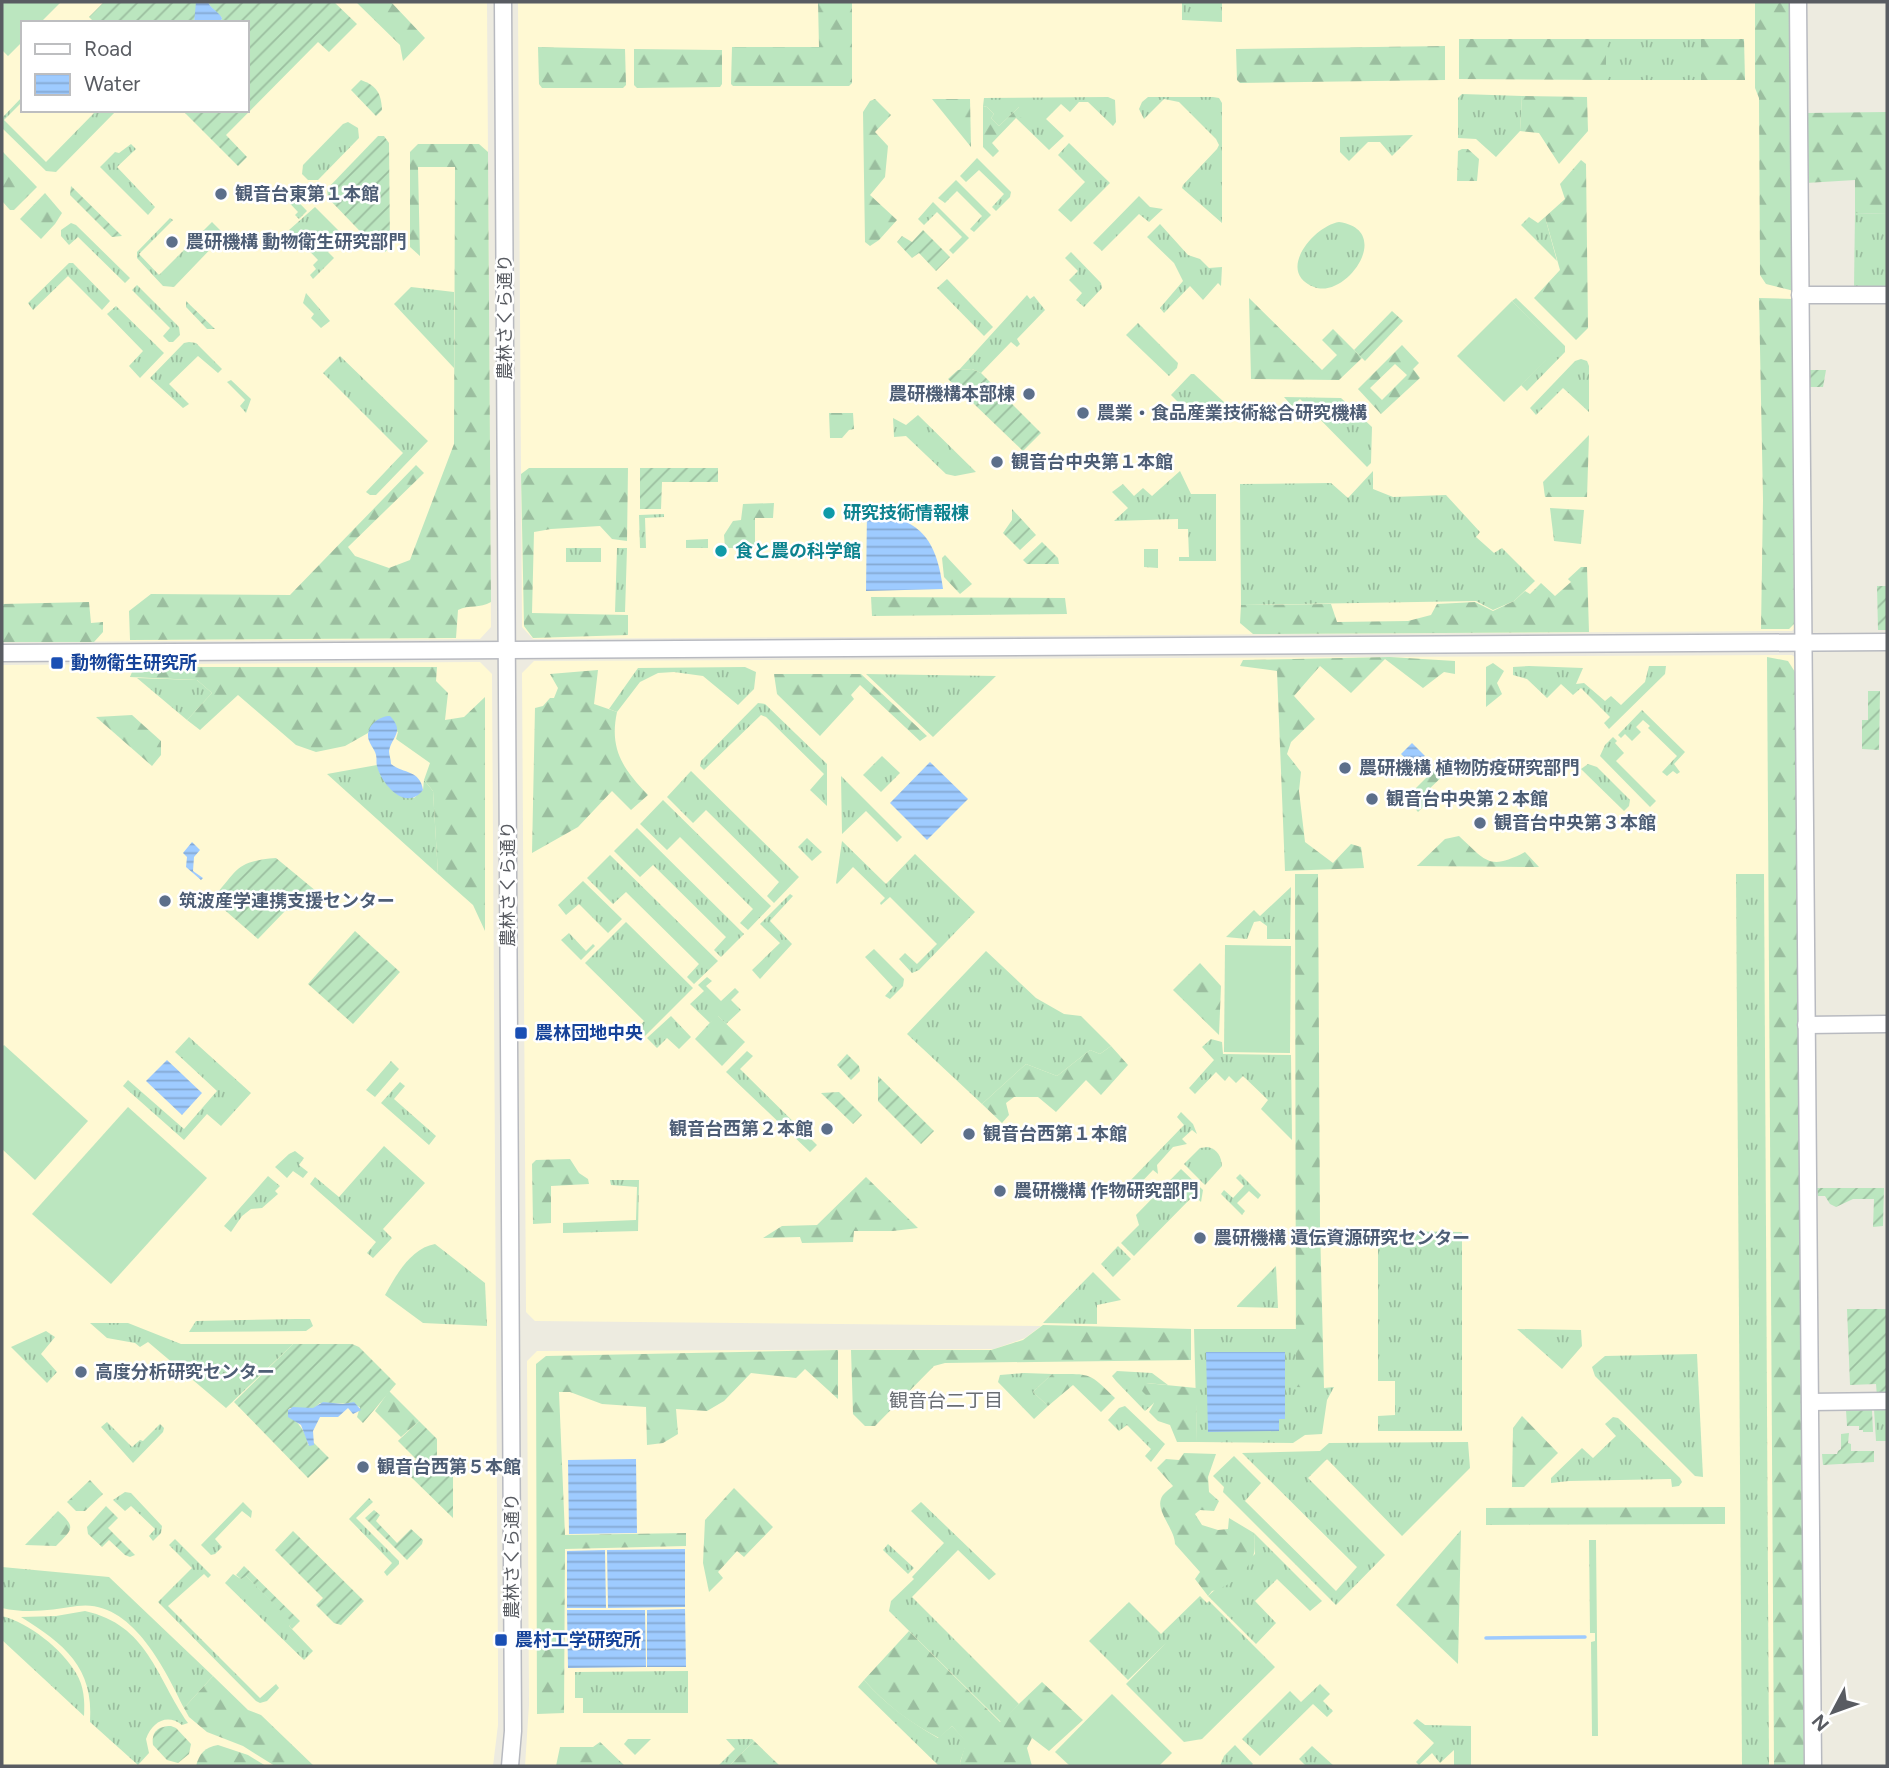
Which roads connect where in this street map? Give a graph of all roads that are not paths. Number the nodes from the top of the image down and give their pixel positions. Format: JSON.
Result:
{"nodes":[{"id":1,"x":503,"y":2,"type":"edge"},
{"id":2,"x":1798,"y":2,"type":"edge"},
{"id":3,"x":1887,"y":295,"type":"edge"},
{"id":4,"x":1800,"y":296,"type":"junction"},
{"id":5,"x":1804,"y":642,"type":"junction"},
{"id":6,"x":1887,"y":642,"type":"edge"},
{"id":7,"x":507,"y":650,"type":"junction"},
{"id":8,"x":2,"y":653,"type":"edge"},
{"id":9,"x":1887,"y":1024,"type":"edge"},
{"id":10,"x":1806,"y":1026,"type":"junction"},
{"id":11,"x":1887,"y":1401,"type":"edge"},
{"id":12,"x":1810,"y":1402,"type":"junction"},
{"id":13,"x":510,"y":1766,"type":"edge"},
{"id":14,"x":1814,"y":1766,"type":"edge"}],
"edges":[{"from":1,"to":7,"type":"street","name":"農林さくら通り"},
{"from":2,"to":4,"type":"street"},
{"from":3,"to":4,"type":"street"},
{"from":4,"to":5,"type":"street"},
{"from":5,"to":6,"type":"street"},
{"from":5,"to":7,"type":"street"},
{"from":5,"to":10,"type":"street"},
{"from":7,"to":8,"type":"street"},
{"from":7,"to":13,"type":"street","name":"農林さくら通り"},
{"from":9,"to":10,"type":"street"},
{"from":10,"to":12,"type":"street"},
{"from":11,"to":12,"type":"street"},
{"from":12,"to":14,"type":"street"}]}
